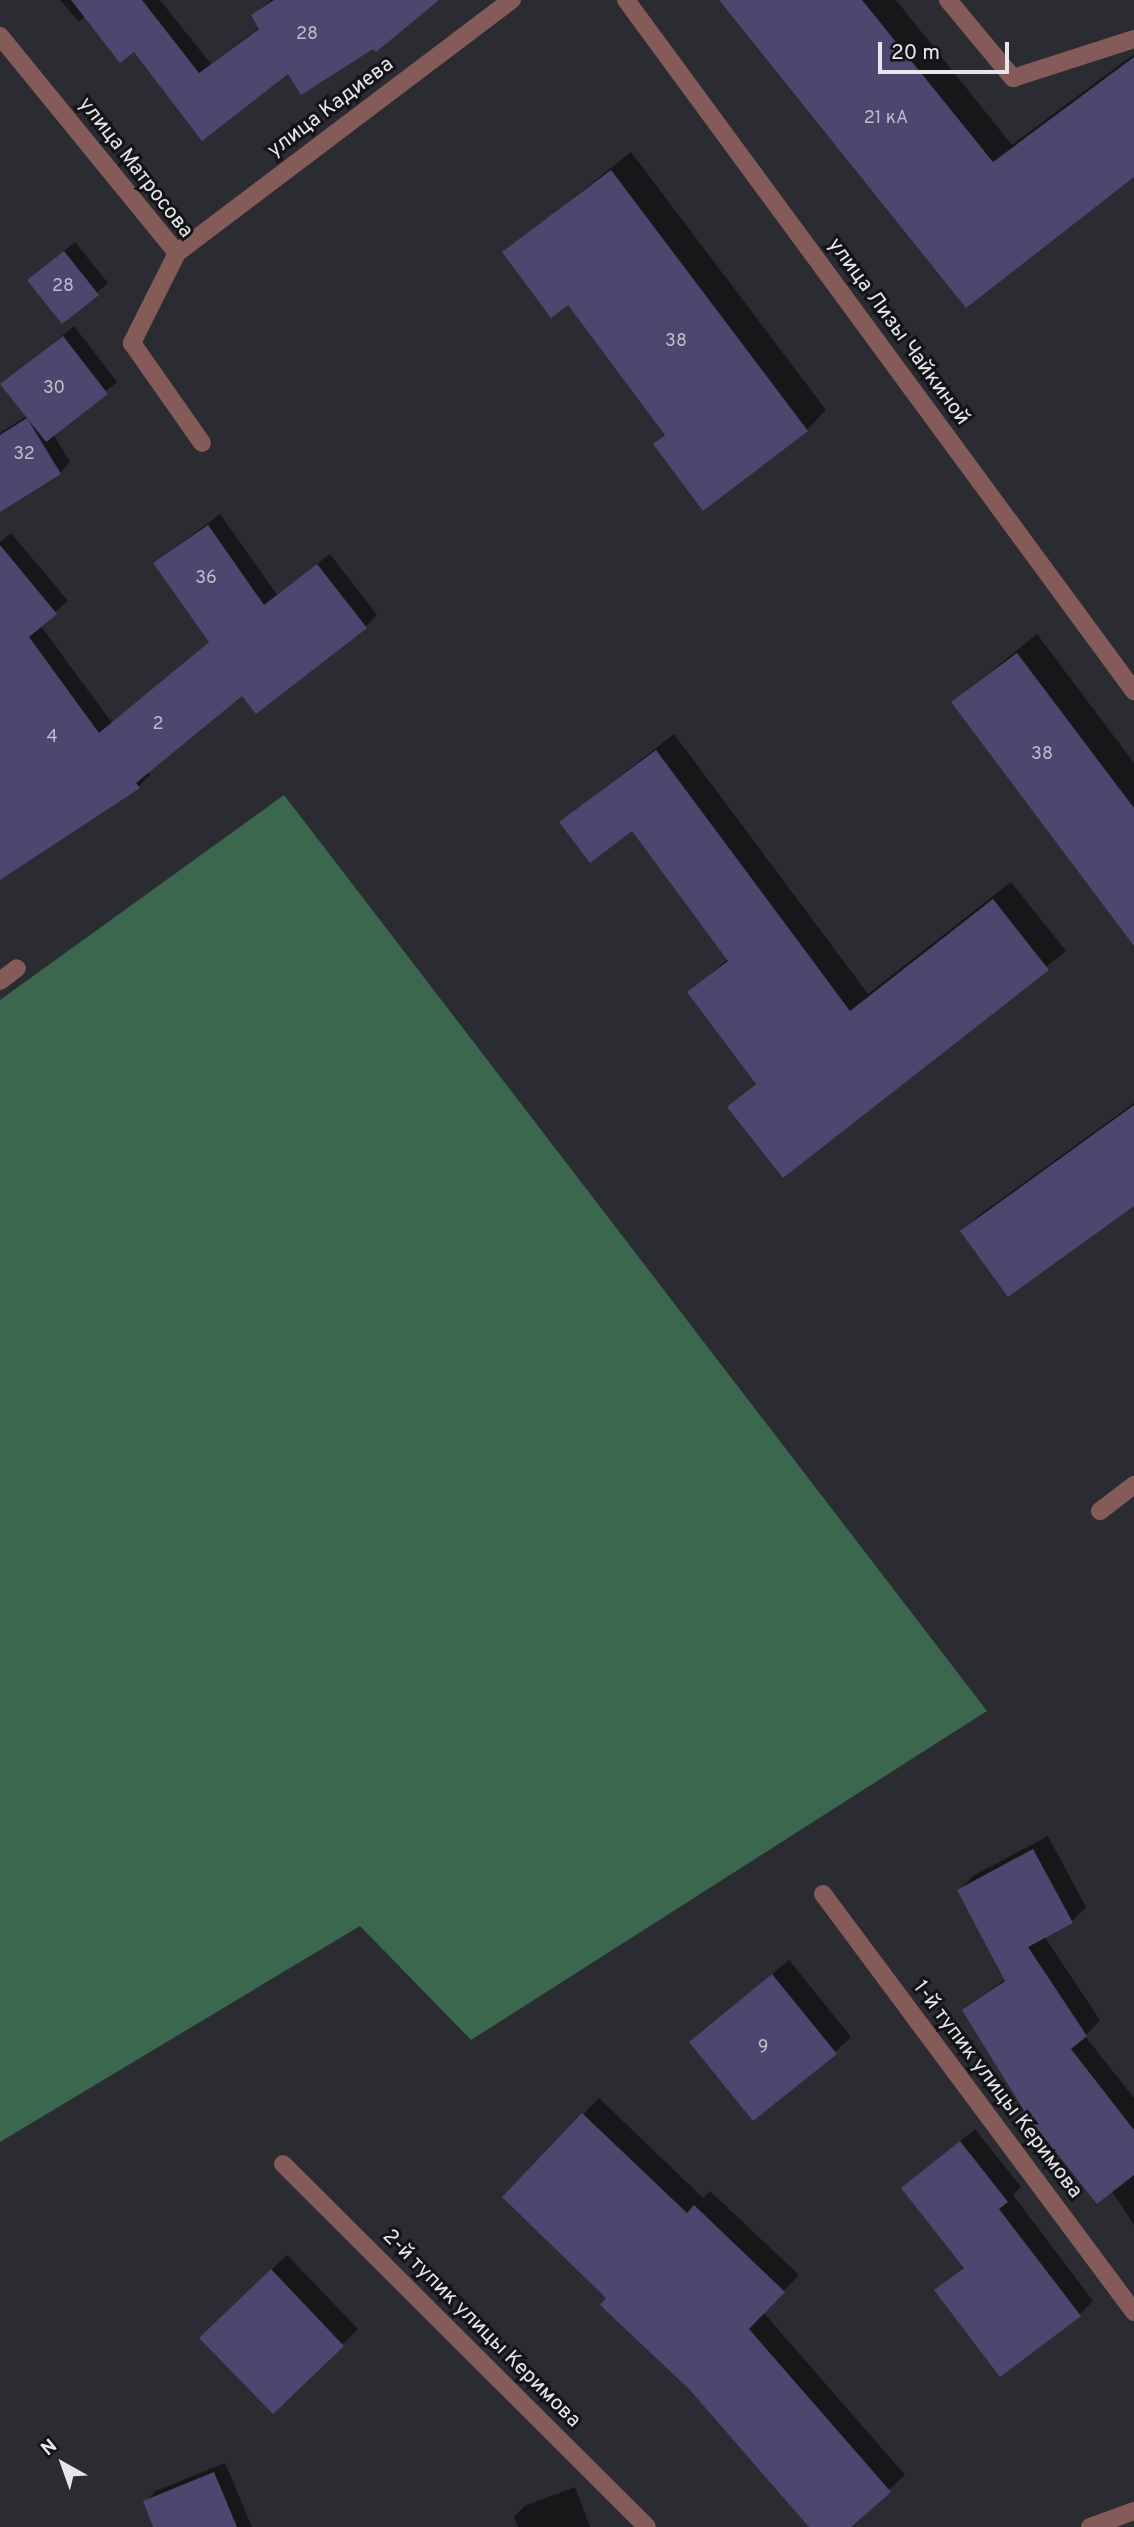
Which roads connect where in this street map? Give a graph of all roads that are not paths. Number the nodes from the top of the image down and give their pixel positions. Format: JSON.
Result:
{"nodes":[{"id":1,"x":512,"y":0,"type":"edge"},
{"id":2,"x":626,"y":0,"type":"edge"},
{"id":3,"x":948,"y":0,"type":"edge"},
{"id":4,"x":0,"y":36,"type":"edge"},
{"id":5,"x":1134,"y":38,"type":"edge"},
{"id":6,"x":177,"y":253,"type":"junction"},
{"id":7,"x":202,"y":443,"type":"dead end"},
{"id":8,"x":1134,"y":691,"type":"edge"},
{"id":9,"x":17,"y":968,"type":"dead end"},
{"id":10,"x":0,"y":981,"type":"edge"},
{"id":11,"x":1134,"y":1485,"type":"edge"},
{"id":12,"x":1100,"y":1511,"type":"dead end"},
{"id":13,"x":823,"y":1894,"type":"dead end"},
{"id":14,"x":283,"y":2164,"type":"dead end"},
{"id":15,"x":1134,"y":2312,"type":"edge"},
{"id":16,"x":1134,"y":2511,"type":"edge"},
{"id":17,"x":647,"y":2527,"type":"edge"},
{"id":18,"x":1090,"y":2527,"type":"edge"}],
"edges":[{"from":1,"to":6,"type":"street","name":"улица Кадиева"},
{"from":2,"to":8,"type":"street","name":"улица Лизы Чайкиной"},
{"from":3,"to":5,"type":"street"},
{"from":4,"to":6,"type":"street","name":"улица Матросова"},
{"from":6,"to":7,"type":"street","name":"улица Матросова"},
{"from":9,"to":10,"type":"street"},
{"from":11,"to":12,"type":"street"},
{"from":13,"to":15,"type":"street","name":"1-й тупик улицы Керимова"},
{"from":14,"to":17,"type":"street","name":"2-й тупик улицы Керимова"},
{"from":16,"to":18,"type":"street"}]}
